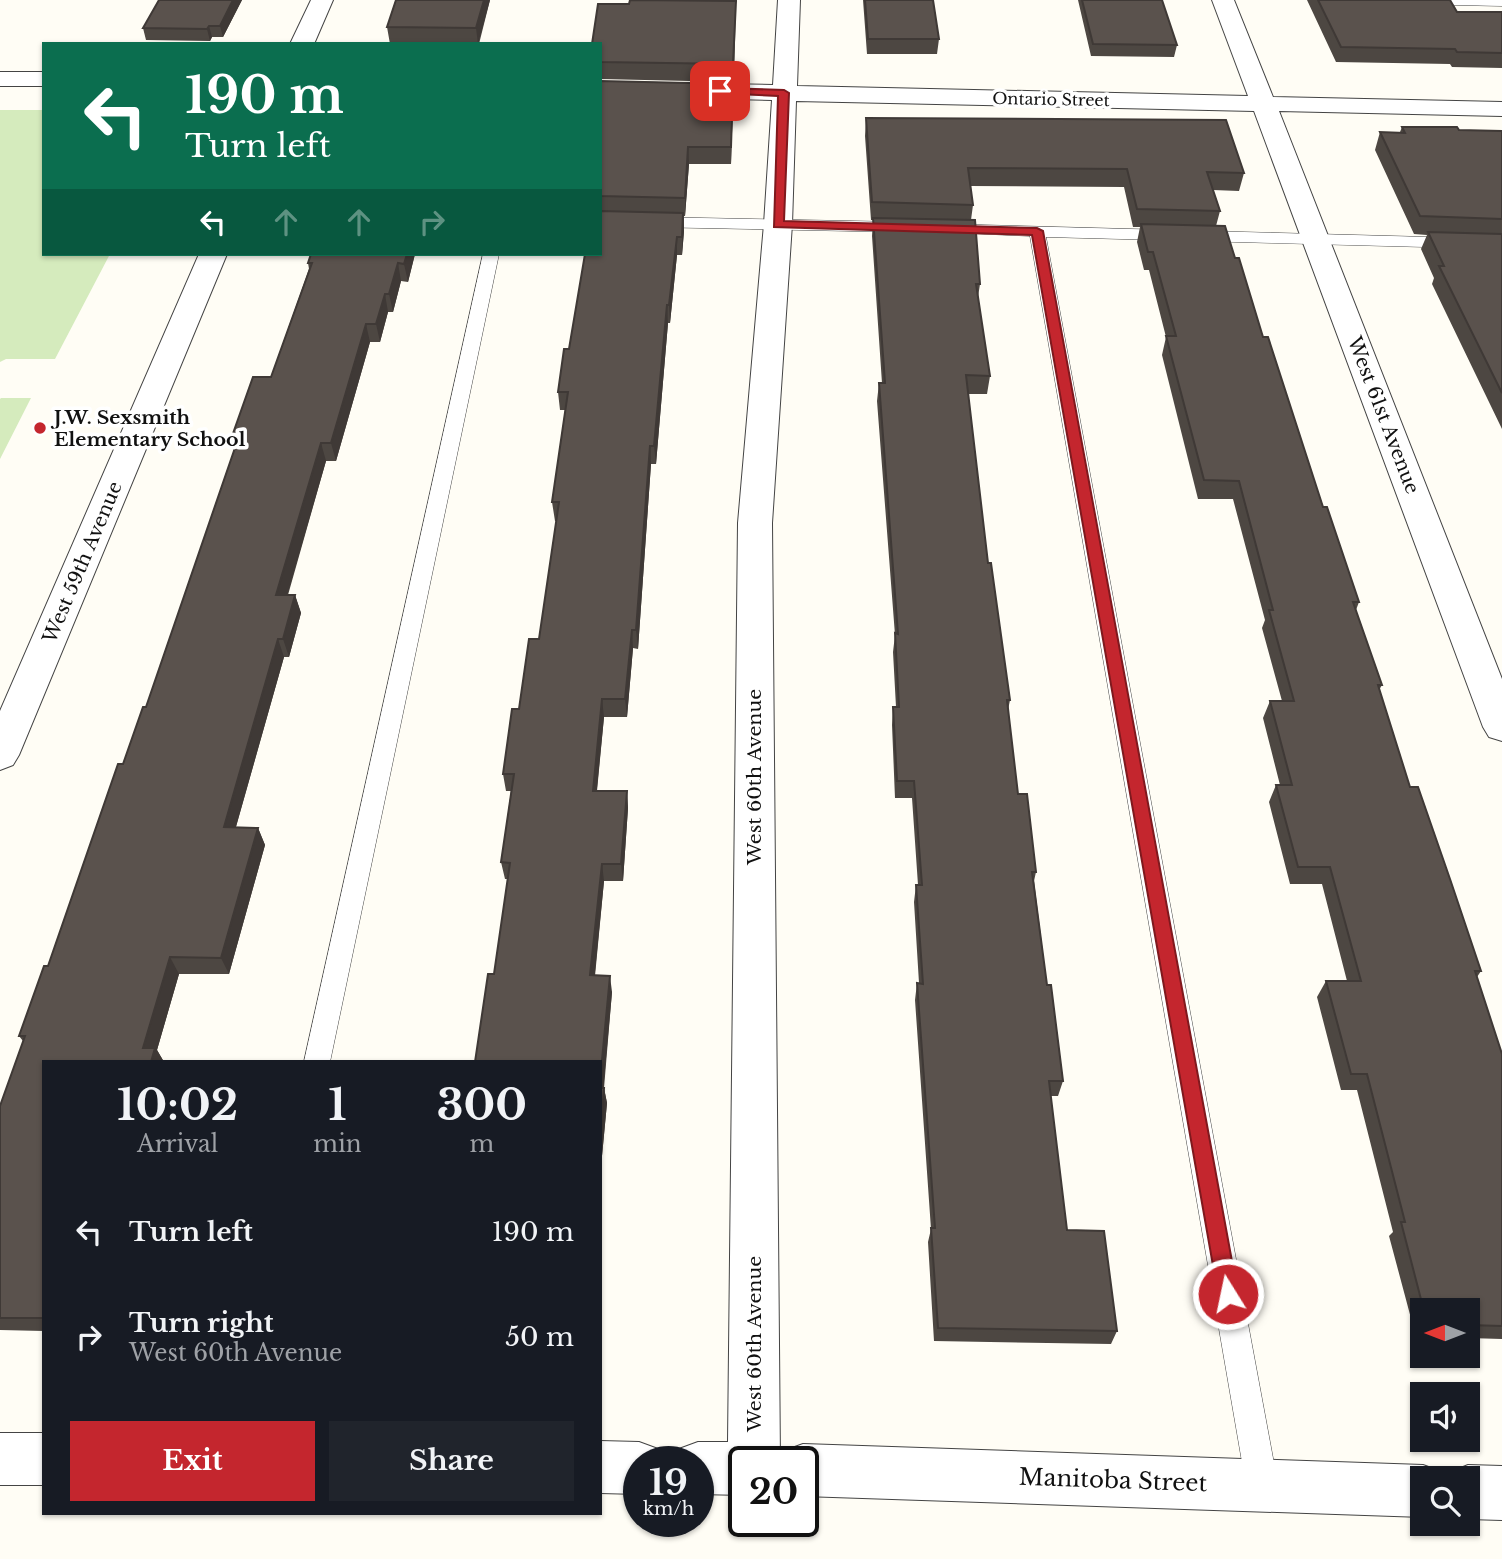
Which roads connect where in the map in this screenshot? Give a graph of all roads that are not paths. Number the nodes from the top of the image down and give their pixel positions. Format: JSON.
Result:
{"nodes":[{"id":1,"x":322,"y":0,"type":"edge"},
{"id":2,"x":789,"y":0,"type":"edge"},
{"id":3,"x":1223,"y":0,"type":"edge"},
{"id":4,"x":1406,"y":0,"type":"edge"},
{"id":5,"x":1438,"y":0,"type":"edge"},
{"id":6,"x":1502,"y":2,"type":"edge"},
{"id":7,"x":303,"y":42,"type":"edge"},
{"id":8,"x":0,"y":79,"type":"edge"},
{"id":9,"x":42,"y":79,"type":"edge"},
{"id":10,"x":602,"y":89,"type":"edge"},
{"id":11,"x":784,"y":93,"type":"junction"},
{"id":12,"x":1264,"y":104,"type":"junction"},
{"id":13,"x":1502,"y":109,"type":"edge"},
{"id":14,"x":602,"y":221,"type":"edge"},
{"id":15,"x":778,"y":224,"type":"junction"},
{"id":16,"x":1037,"y":231,"type":"junction"},
{"id":17,"x":1316,"y":238,"type":"junction"},
{"id":18,"x":1502,"y":244,"type":"edge"},
{"id":19,"x":212,"y":256,"type":"edge"},
{"id":20,"x":491,"y":256,"type":"edge"},
{"id":21,"x":1502,"y":727,"type":"edge"},
{"id":22,"x":0,"y":755,"type":"edge"},
{"id":23,"x":317,"y":1060,"type":"edge"},
{"id":24,"x":754,"y":1446,"type":"edge"},
{"id":25,"x":0,"y":1459,"type":"edge"},
{"id":26,"x":42,"y":1459,"type":"edge"},
{"id":27,"x":602,"y":1467,"type":"edge"},
{"id":28,"x":623,"y":1468,"type":"edge"},
{"id":29,"x":819,"y":1471,"type":"edge"},
{"id":30,"x":1262,"y":1485,"type":"junction"},
{"id":31,"x":1410,"y":1490,"type":"edge"},
{"id":32,"x":1480,"y":1492,"type":"edge"},
{"id":33,"x":1502,"y":1493,"type":"edge"}],
"edges":[{"from":1,"to":7,"type":"street"},
{"from":2,"to":11,"type":"street","name":"West 60th Avenue"},
{"from":3,"to":12,"type":"street","name":"West 61st Avenue"},
{"from":4,"to":5,"type":"lane"},
{"from":5,"to":6,"type":"lane"},
{"from":8,"to":9,"type":"street"},
{"from":10,"to":11,"type":"street","name":"Ontario Street"},
{"from":11,"to":12,"type":"street","name":"Ontario Street"},
{"from":11,"to":15,"type":"street","name":"West 60th Avenue"},
{"from":12,"to":13,"type":"street","name":"Ontario Street"},
{"from":12,"to":17,"type":"street","name":"West 61st Avenue"},
{"from":14,"to":15,"type":"lane"},
{"from":15,"to":16,"type":"lane"},
{"from":15,"to":24,"type":"street","name":"West 60th Avenue"},
{"from":16,"to":17,"type":"lane"},
{"from":16,"to":30,"type":"lane"},
{"from":17,"to":18,"type":"lane"},
{"from":17,"to":21,"type":"street","name":"West 61st Avenue"},
{"from":19,"to":22,"type":"street","name":"West 59th Avenue"},
{"from":20,"to":23,"type":"lane"},
{"from":25,"to":26,"type":"street"},
{"from":27,"to":28,"type":"street"},
{"from":29,"to":30,"type":"street","name":"Manitoba Street"},
{"from":30,"to":31,"type":"street","name":"Manitoba Street"},
{"from":32,"to":33,"type":"street"}]}
